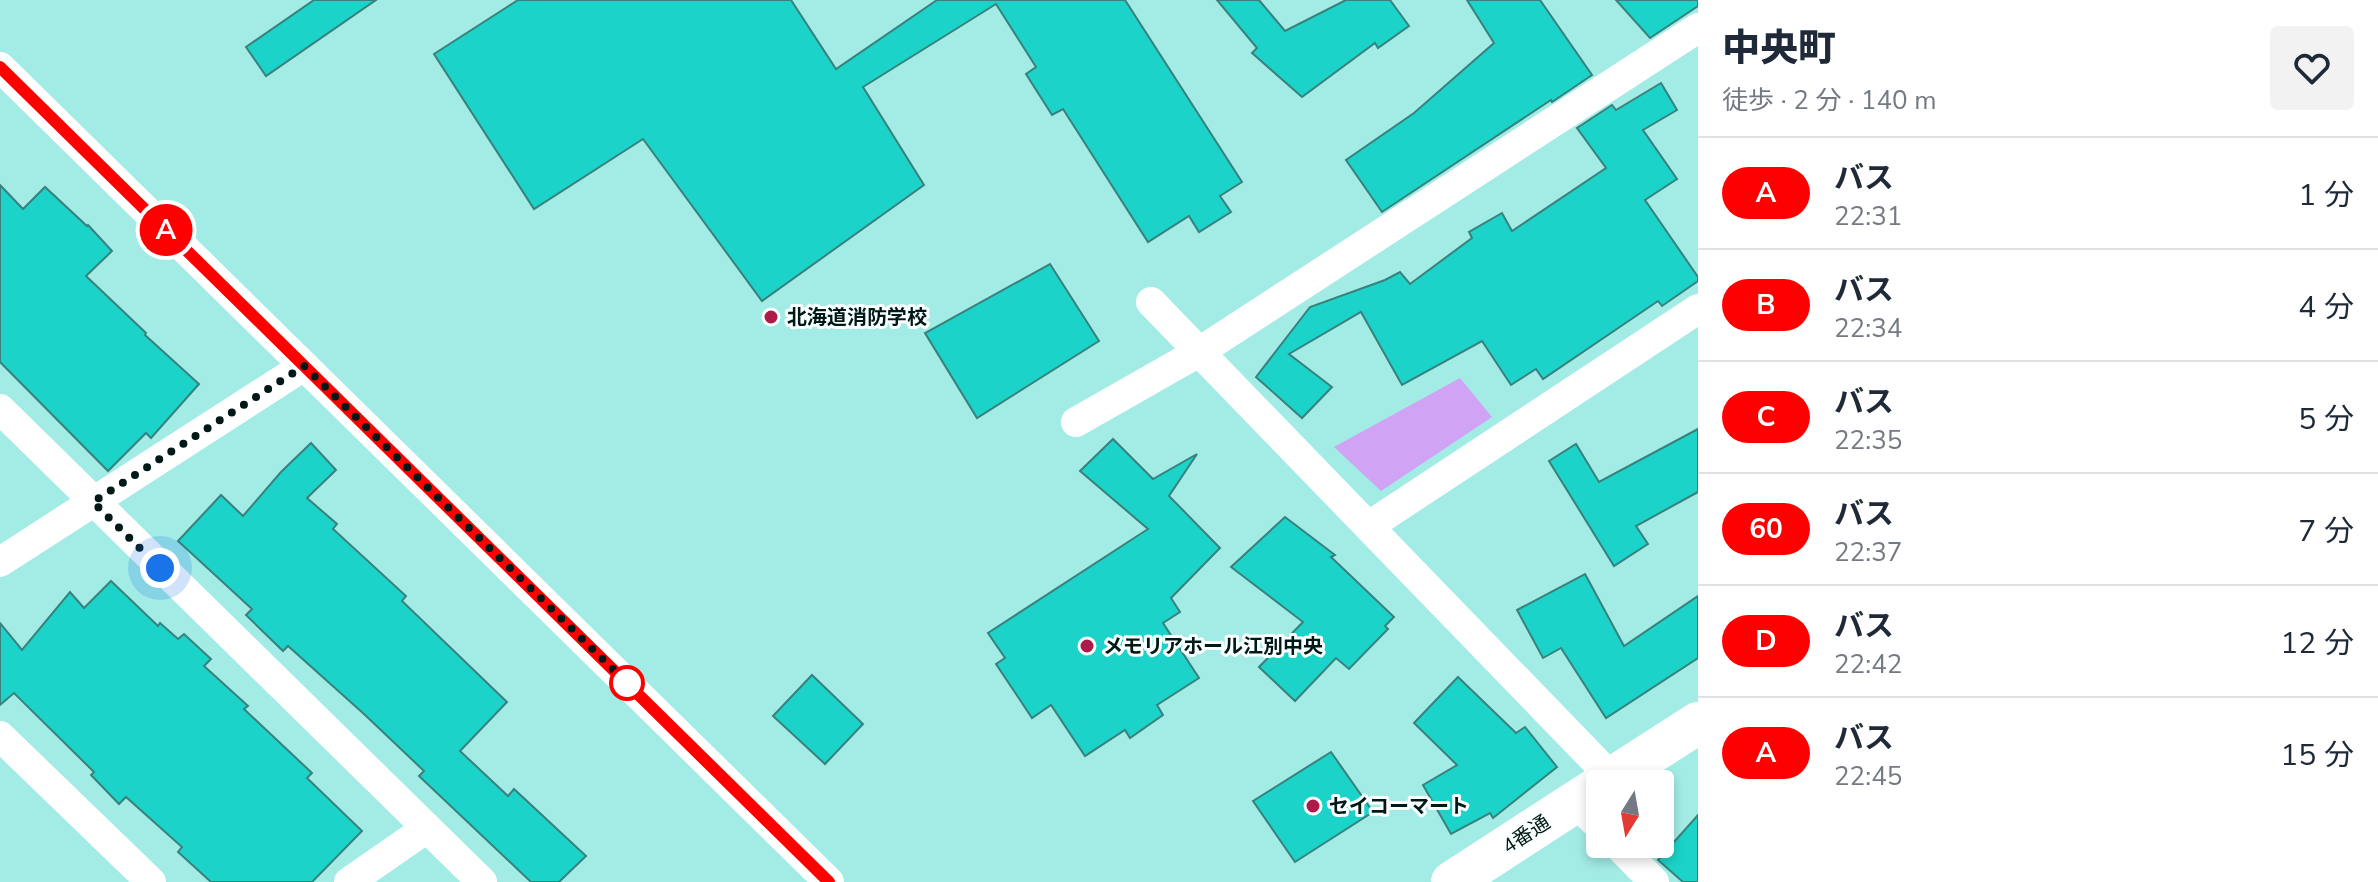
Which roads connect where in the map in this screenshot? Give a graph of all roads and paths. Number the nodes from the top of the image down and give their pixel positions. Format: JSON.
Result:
{"nodes":[{"id":1,"x":1698,"y":28,"type":"edge"},
{"id":2,"x":0,"y":67,"type":"edge"},
{"id":3,"x":1151,"y":302,"type":"dead end"},
{"id":4,"x":1698,"y":309,"type":"edge"},
{"id":5,"x":1199,"y":352,"type":"junction"},
{"id":6,"x":304,"y":366,"type":"junction"},
{"id":7,"x":0,"y":409,"type":"edge"},
{"id":8,"x":1076,"y":422,"type":"dead end"},
{"id":9,"x":93,"y":502,"type":"junction"},
{"id":10,"x":1369,"y":526,"type":"junction"},
{"id":11,"x":0,"y":562,"type":"edge"},
{"id":12,"x":1698,"y":723,"type":"edge"},
{"id":13,"x":0,"y":736,"type":"edge"},
{"id":14,"x":1633,"y":770,"type":"edge"},
{"id":15,"x":1586,"y":781,"type":"edge"},
{"id":16,"x":1586,"y":802,"type":"edge"},
{"id":17,"x":427,"y":828,"type":"junction"},
{"id":18,"x":1631,"y":858,"type":"edge"},
{"id":19,"x":151,"y":882,"type":"edge"},
{"id":20,"x":349,"y":882,"type":"edge"},
{"id":21,"x":482,"y":882,"type":"edge"},
{"id":22,"x":829,"y":882,"type":"edge"},
{"id":23,"x":1452,"y":882,"type":"edge"},
{"id":24,"x":1654,"y":882,"type":"edge"}],
"edges":[{"from":1,"to":5,"type":"street"},
{"from":2,"to":6,"type":"street"},
{"from":3,"to":5,"type":"street"},
{"from":4,"to":10,"type":"street"},
{"from":5,"to":8,"type":"street"},
{"from":5,"to":10,"type":"street"},
{"from":6,"to":9,"type":"street"},
{"from":6,"to":22,"type":"street"},
{"from":7,"to":9,"type":"street"},
{"from":9,"to":11,"type":"street"},
{"from":9,"to":17,"type":"street"},
{"from":10,"to":15,"type":"street"},
{"from":12,"to":14,"type":"street","name":"4番通"},
{"from":13,"to":19,"type":"street"},
{"from":16,"to":23,"type":"street","name":"4番通"},
{"from":17,"to":20,"type":"street"},
{"from":17,"to":21,"type":"street"},
{"from":18,"to":24,"type":"street"}]}
